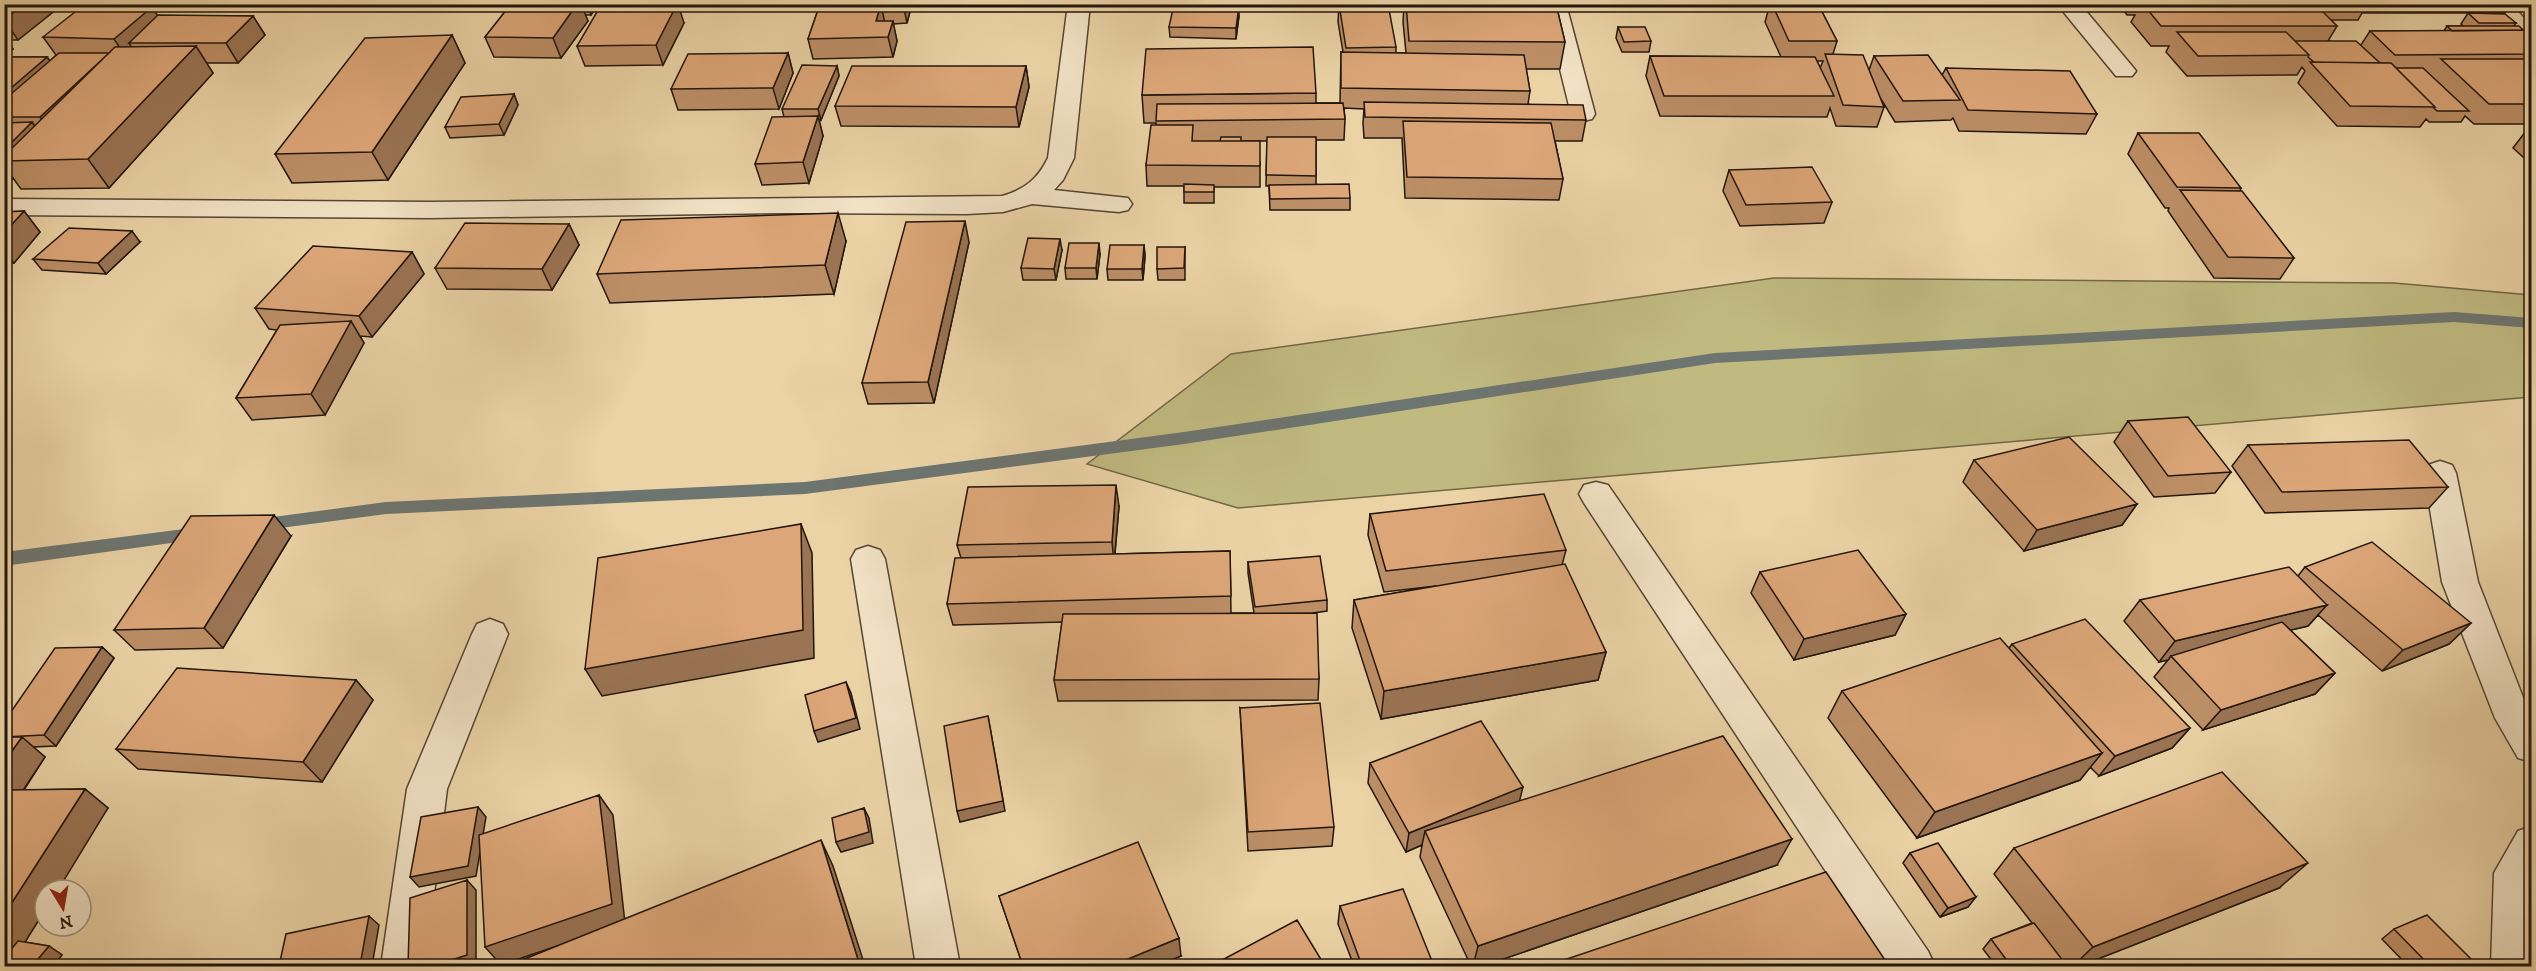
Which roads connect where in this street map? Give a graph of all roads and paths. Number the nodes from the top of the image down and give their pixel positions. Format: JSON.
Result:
{"nodes":[{"id":1,"x":1079,"y":4,"type":"edge"},
{"id":2,"x":1555,"y":4,"type":"edge"},
{"id":3,"x":2068,"y":4,"type":"edge"},
{"id":4,"x":2523,"y":4,"type":"edge"},
{"id":5,"x":2532,"y":11,"type":"edge"},
{"id":6,"x":2124,"y":70,"type":"dead end"},
{"id":7,"x":1583,"y":114,"type":"edge"},
{"id":8,"x":1031,"y":196,"type":"junction"},
{"id":9,"x":1119,"y":204,"type":"dead end"},
{"id":10,"x":4,"y":207,"type":"edge"},
{"id":11,"x":2439,"y":473,"type":"edge"},
{"id":12,"x":1596,"y":494,"type":"dead end"},
{"id":13,"x":868,"y":559,"type":"dead end"},
{"id":14,"x":490,"y":634,"type":"dead end"},
{"id":15,"x":2532,"y":746,"type":"edge"},
{"id":16,"x":2532,"y":844,"type":"edge"},
{"id":17,"x":403,"y":966,"type":"edge"},
{"id":18,"x":938,"y":966,"type":"edge"},
{"id":19,"x":1913,"y":966,"type":"edge"},
{"id":20,"x":2512,"y":966,"type":"edge"}],
"edges":[{"from":1,"to":8,"type":"street"},
{"from":2,"to":7,"type":"street"},
{"from":3,"to":6,"type":"street"},
{"from":4,"to":5,"type":"street"},
{"from":8,"to":9,"type":"street"},
{"from":8,"to":10,"type":"street"},
{"from":11,"to":15,"type":"street"},
{"from":12,"to":19,"type":"street"},
{"from":13,"to":18,"type":"street"},
{"from":14,"to":17,"type":"street"},
{"from":16,"to":20,"type":"street"}]}
